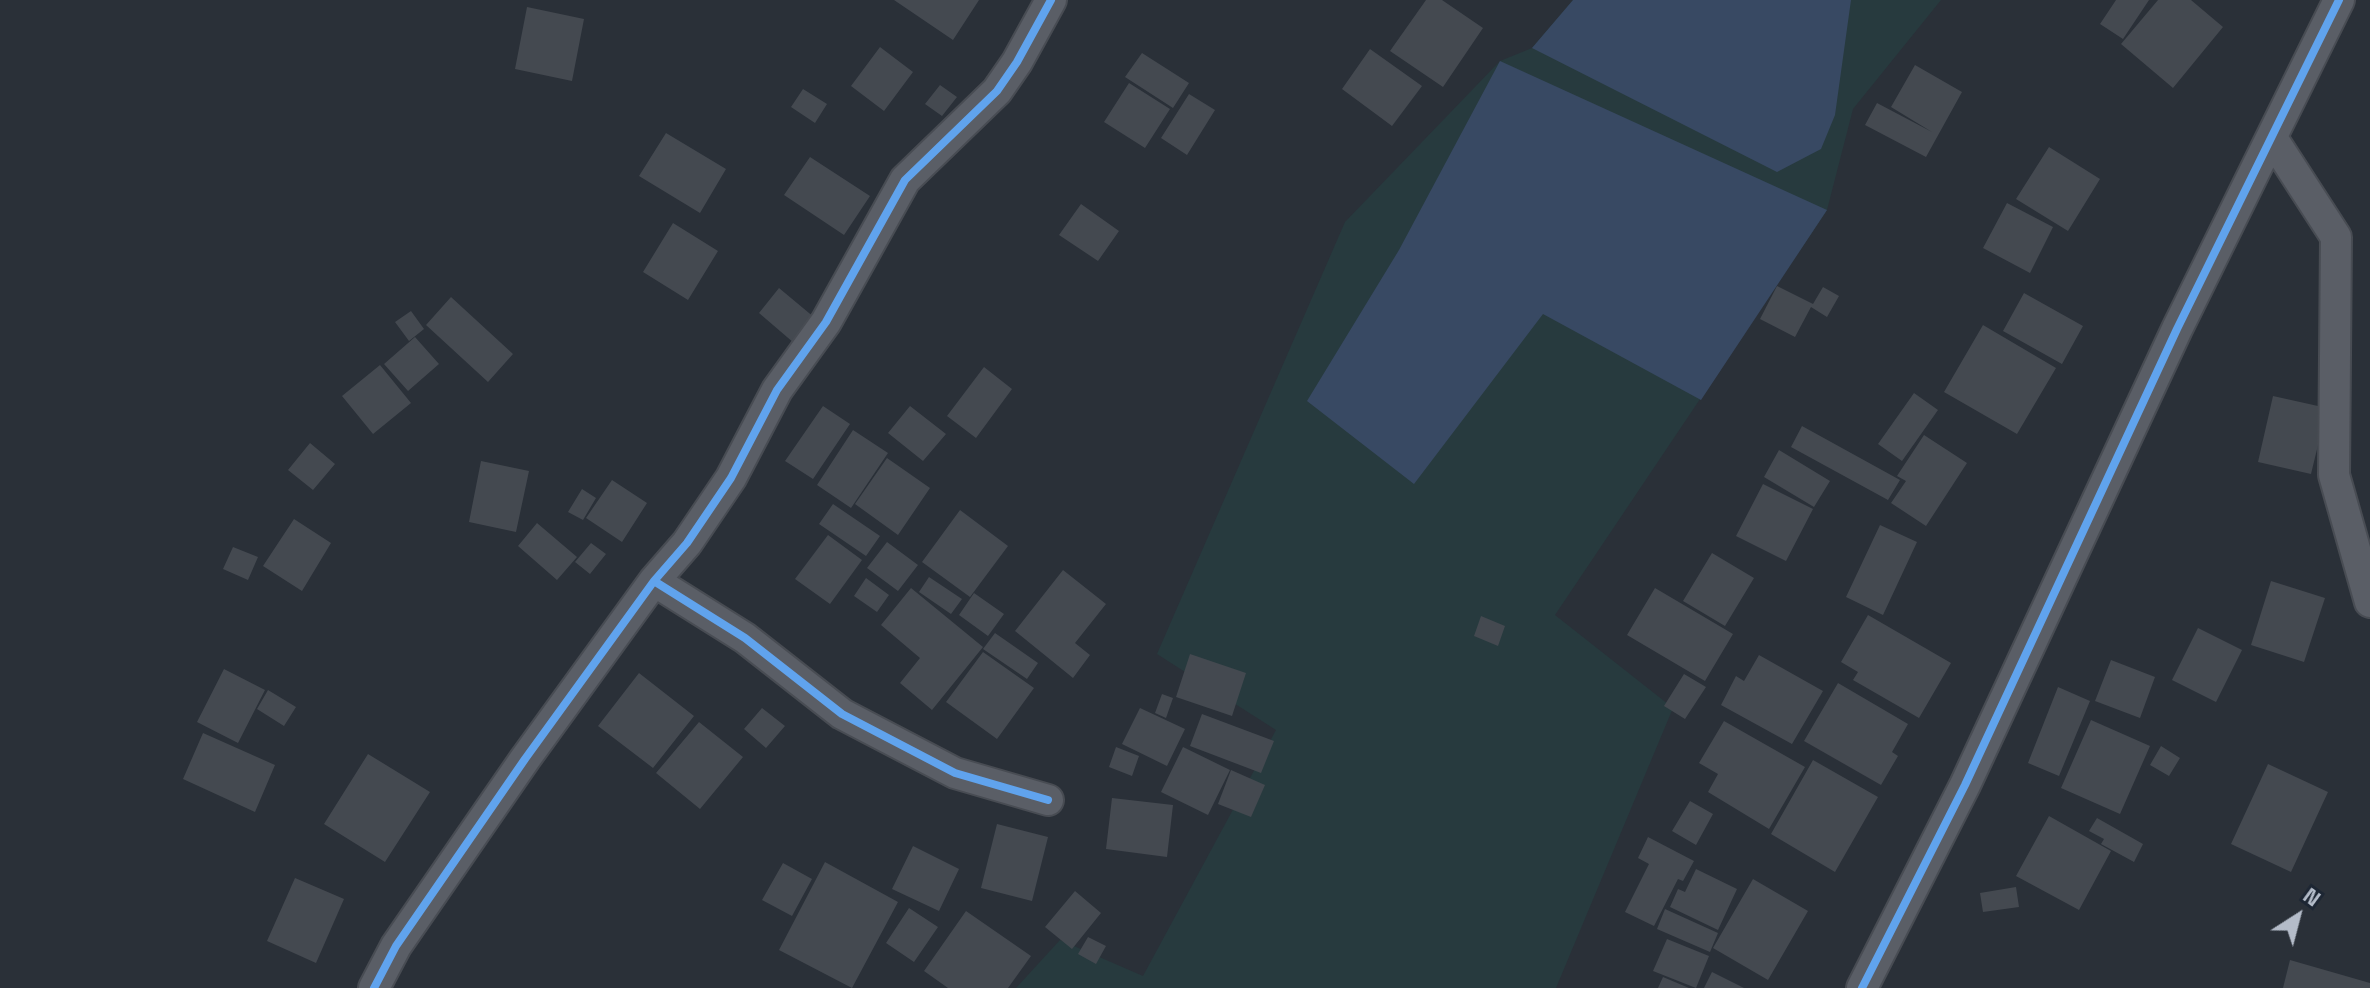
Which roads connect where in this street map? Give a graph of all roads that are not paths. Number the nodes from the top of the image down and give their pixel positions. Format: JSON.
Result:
{"nodes":[{"id":1,"x":2339,"y":0,"type":"edge"},
{"id":2,"x":1039,"y":5,"type":"edge"},
{"id":3,"x":2272,"y":138,"type":"junction"},
{"id":4,"x":654,"y":581,"type":"junction"},
{"id":5,"x":2370,"y":602,"type":"edge"},
{"id":6,"x":1048,"y":800,"type":"dead end"},
{"id":7,"x":374,"y":988,"type":"edge"},
{"id":8,"x":1862,"y":988,"type":"edge"}],
"edges":[{"from":1,"to":3,"type":"street"},
{"from":2,"to":4,"type":"street"},
{"from":3,"to":5,"type":"street"},
{"from":3,"to":8,"type":"street"},
{"from":4,"to":6,"type":"street"},
{"from":4,"to":7,"type":"street"}]}
